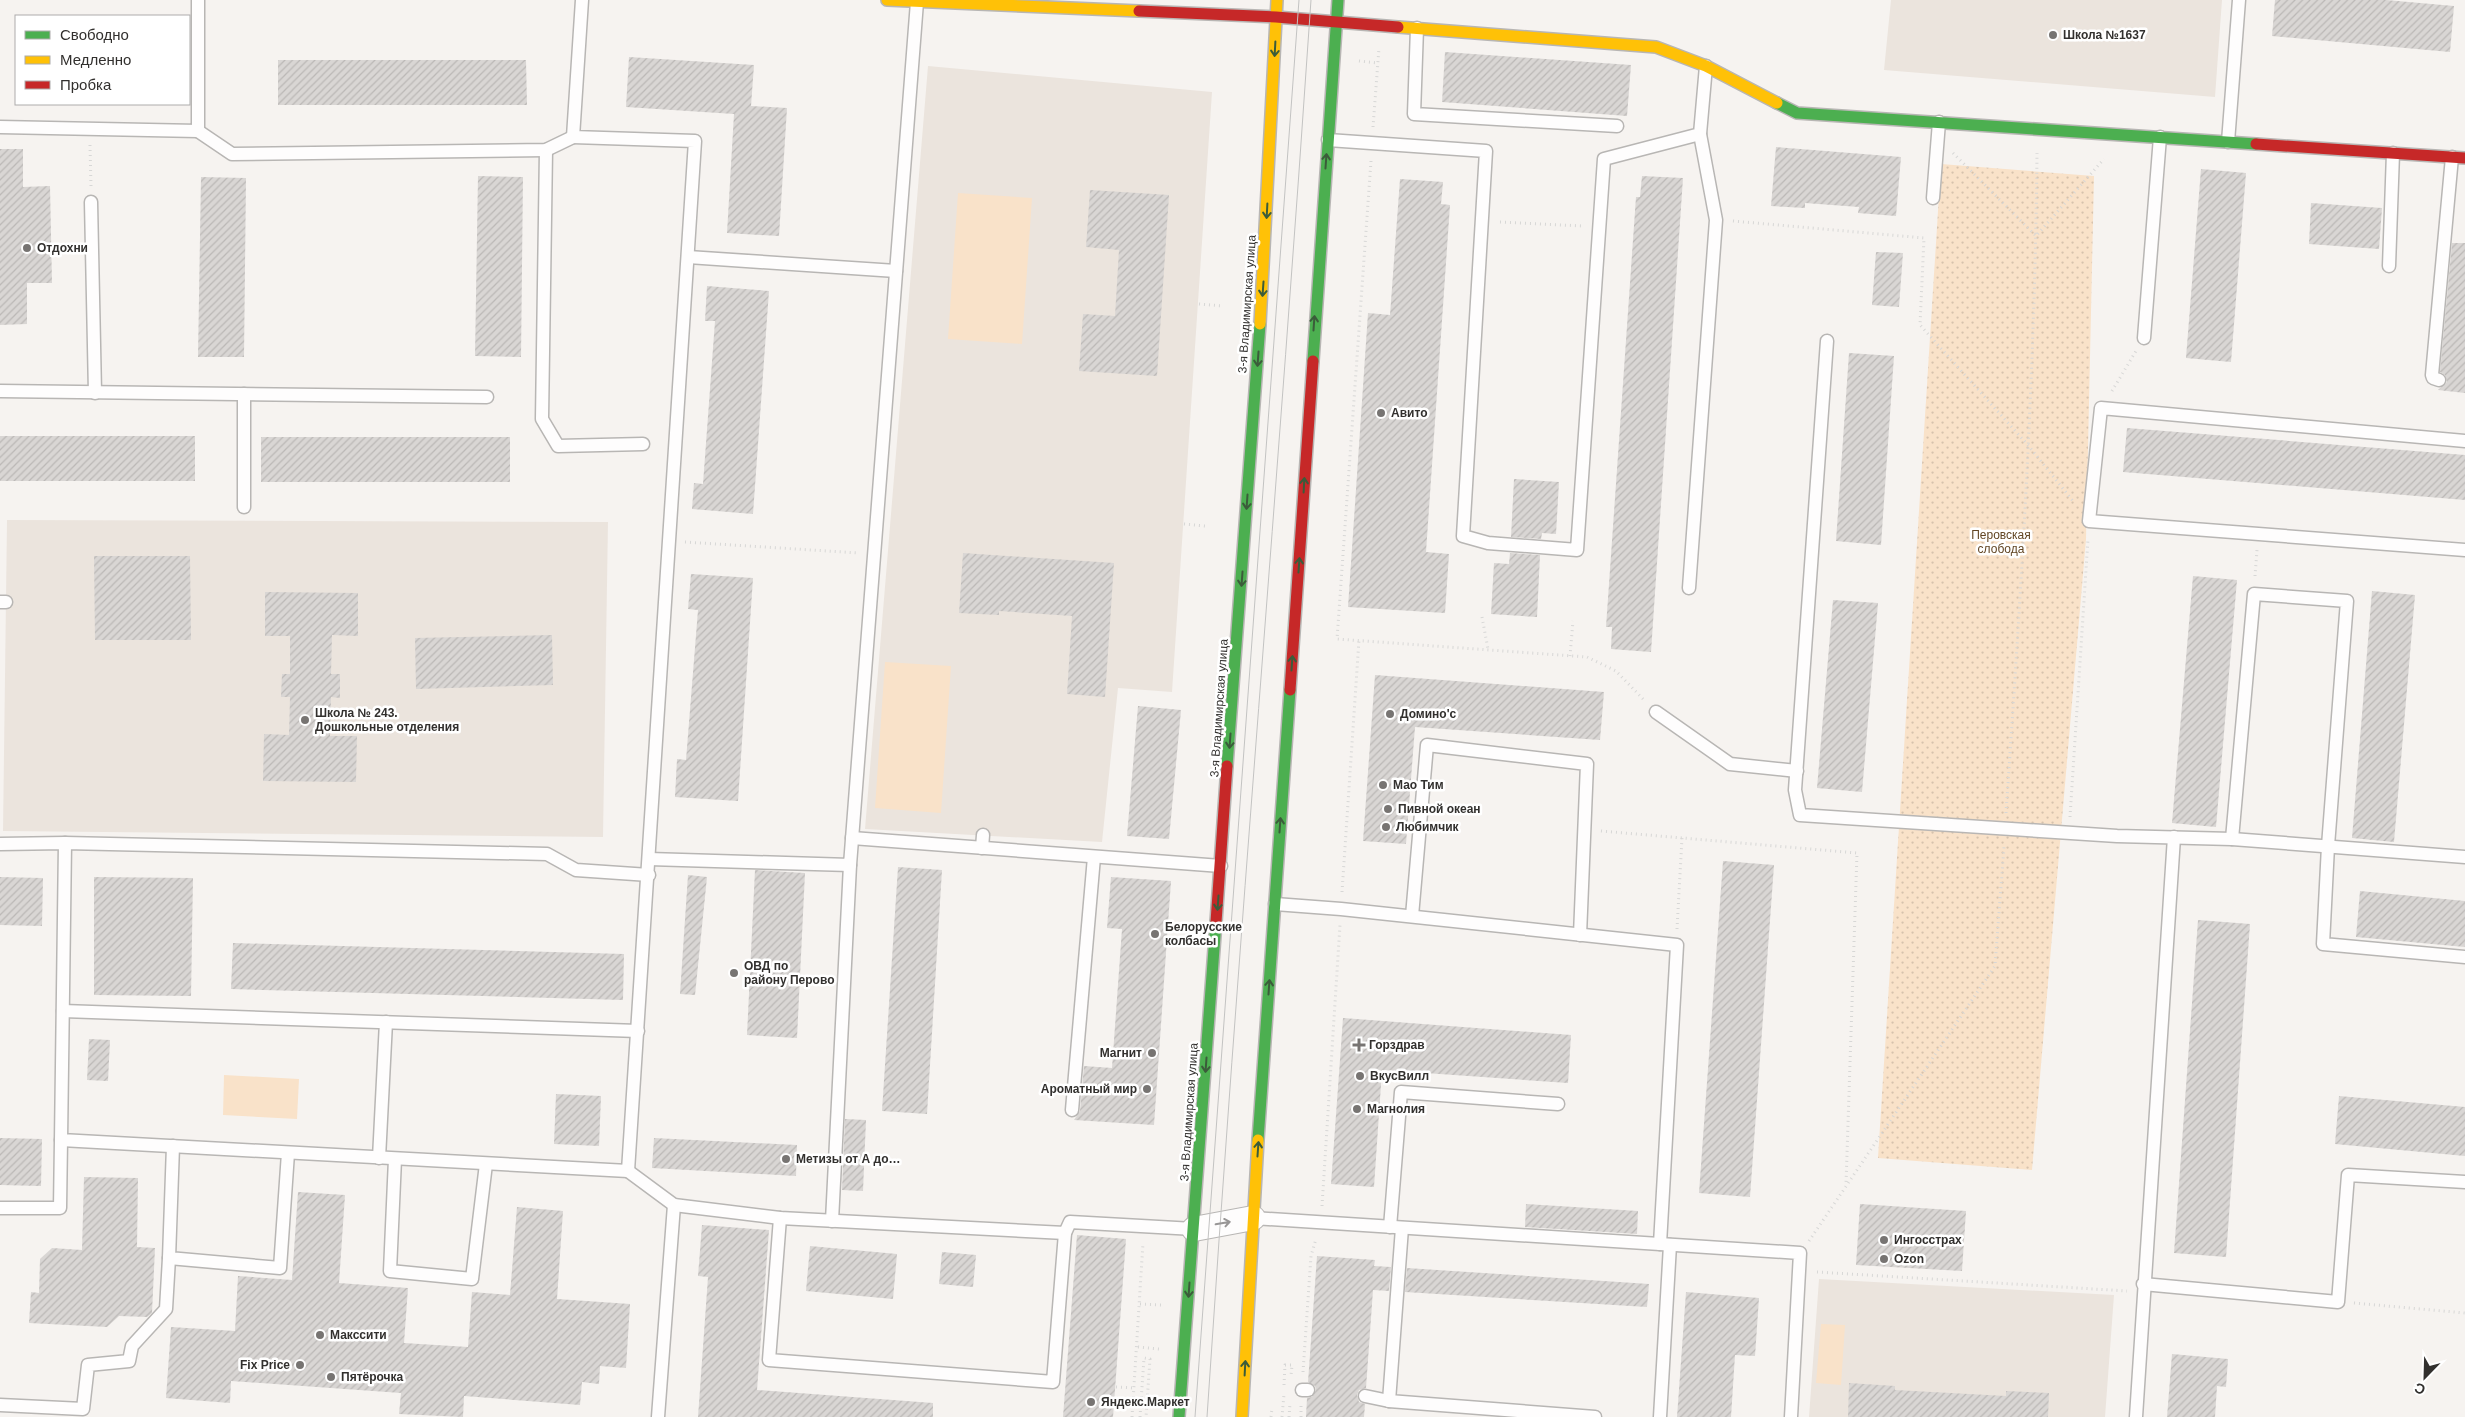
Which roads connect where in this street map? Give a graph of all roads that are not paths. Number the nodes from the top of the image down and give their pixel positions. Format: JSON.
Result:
{"nodes":[{"id":1,"x":198,"y":0,"type":"edge"},
{"id":2,"x":582,"y":0,"type":"edge"},
{"id":3,"x":887,"y":0,"type":"edge"},
{"id":4,"x":896,"y":0,"type":"edge"},
{"id":5,"x":1277,"y":0,"type":"edge"},
{"id":6,"x":1338,"y":0,"type":"edge"},
{"id":7,"x":2239,"y":0,"type":"edge"},
{"id":8,"x":918,"y":2,"type":"junction"},
{"id":9,"x":1276,"y":17,"type":"junction"},
{"id":10,"x":1336,"y":23,"type":"junction"},
{"id":11,"x":1417,"y":28,"type":"junction"},
{"id":12,"x":1706,"y":66,"type":"junction"},
{"id":13,"x":1939,"y":122,"type":"junction"},
{"id":14,"x":1617,"y":126,"type":"dead end"},
{"id":15,"x":0,"y":127,"type":"edge"},
{"id":16,"x":198,"y":131,"type":"junction"},
{"id":17,"x":1700,"y":134,"type":"junction"},
{"id":18,"x":573,"y":138,"type":"junction"},
{"id":19,"x":2160,"y":138,"type":"junction"},
{"id":20,"x":1328,"y":140,"type":"junction"},
{"id":21,"x":2228,"y":142,"type":"junction"},
{"id":22,"x":546,"y":150,"type":"junction"},
{"id":23,"x":2393,"y":153,"type":"junction"},
{"id":24,"x":2458,"y":157,"type":"edge"},
{"id":25,"x":1933,"y":198,"type":"dead end"},
{"id":26,"x":91,"y":202,"type":"road end"},
{"id":27,"x":688,"y":257,"type":"junction"},
{"id":28,"x":2389,"y":266,"type":"dead end"},
{"id":29,"x":896,"y":271,"type":"junction"},
{"id":30,"x":2144,"y":338,"type":"road end"},
{"id":31,"x":1827,"y":341,"type":"dead end"},
{"id":32,"x":2439,"y":380,"type":"dead end"},
{"id":33,"x":0,"y":391,"type":"edge"},
{"id":34,"x":95,"y":393,"type":"junction"},
{"id":35,"x":244,"y":394,"type":"junction"},
{"id":36,"x":488,"y":398,"type":"dead end"},
{"id":37,"x":2465,"y":441,"type":"edge"},
{"id":38,"x":643,"y":444,"type":"dead end"},
{"id":39,"x":244,"y":506,"type":"dead end"},
{"id":40,"x":2465,"y":550,"type":"edge"},
{"id":41,"x":1689,"y":588,"type":"dead end"},
{"id":42,"x":1656,"y":712,"type":"road end"},
{"id":43,"x":1797,"y":770,"type":"junction"},
{"id":44,"x":2174,"y":836,"type":"junction"},
{"id":45,"x":852,"y":838,"type":"junction"},
{"id":46,"x":2232,"y":839,"type":"junction"},
{"id":47,"x":65,"y":843,"type":"junction"},
{"id":48,"x":0,"y":844,"type":"edge"},
{"id":49,"x":2328,"y":846,"type":"junction"},
{"id":50,"x":1094,"y":857,"type":"junction"},
{"id":51,"x":2465,"y":857,"type":"edge"},
{"id":52,"x":649,"y":860,"type":"junction"},
{"id":53,"x":850,"y":865,"type":"junction"},
{"id":54,"x":1221,"y":866,"type":"junction"},
{"id":55,"x":649,"y":875,"type":"junction"},
{"id":56,"x":1275,"y":904,"type":"junction"},
{"id":57,"x":1412,"y":916,"type":"junction"},
{"id":58,"x":1580,"y":934,"type":"junction"},
{"id":59,"x":2465,"y":957,"type":"edge"},
{"id":60,"x":63,"y":1010,"type":"junction"},
{"id":61,"x":386,"y":1022,"type":"junction"},
{"id":62,"x":638,"y":1032,"type":"junction"},
{"id":63,"x":1558,"y":1104,"type":"dead end"},
{"id":64,"x":1072,"y":1110,"type":"dead end"},
{"id":65,"x":61,"y":1140,"type":"junction"},
{"id":66,"x":173,"y":1146,"type":"junction"},
{"id":67,"x":288,"y":1153,"type":"junction"},
{"id":68,"x":379,"y":1158,"type":"junction"},
{"id":69,"x":396,"y":1159,"type":"junction"},
{"id":70,"x":486,"y":1164,"type":"junction"},
{"id":71,"x":628,"y":1171,"type":"junction"},
{"id":72,"x":2465,"y":1182,"type":"edge"},
{"id":73,"x":674,"y":1204,"type":"junction"},
{"id":74,"x":0,"y":1208,"type":"edge"},
{"id":75,"x":780,"y":1218,"type":"junction"},
{"id":76,"x":1253,"y":1218,"type":"junction"},
{"id":77,"x":832,"y":1221,"type":"junction"},
{"id":78,"x":1396,"y":1228,"type":"junction"},
{"id":79,"x":1194,"y":1229,"type":"junction"},
{"id":80,"x":1065,"y":1232,"type":"junction"},
{"id":81,"x":1665,"y":1244,"type":"junction"},
{"id":82,"x":168,"y":1258,"type":"junction"},
{"id":83,"x":2143,"y":1288,"type":"junction"},
{"id":84,"x":1366,"y":1396,"type":"dead end"},
{"id":85,"x":1389,"y":1401,"type":"junction"},
{"id":86,"x":0,"y":1405,"type":"edge"},
{"id":87,"x":658,"y":1417,"type":"edge"},
{"id":88,"x":1179,"y":1417,"type":"edge"},
{"id":89,"x":1242,"y":1417,"type":"edge"},
{"id":90,"x":1595,"y":1417,"type":"edge"},
{"id":91,"x":1660,"y":1417,"type":"edge"},
{"id":92,"x":1791,"y":1417,"type":"edge"},
{"id":93,"x":2136,"y":1417,"type":"edge"}],
"edges":[{"from":1,"to":16,"type":"lane"},
{"from":2,"to":18,"type":"lane"},
{"from":3,"to":4,"type":"street"},
{"from":4,"to":8,"type":"street"},
{"from":5,"to":9,"type":"street","name":"3-я Владимирская улица"},
{"from":6,"to":10,"type":"street"},
{"from":7,"to":21,"type":"lane"},
{"from":8,"to":9,"type":"street"},
{"from":8,"to":29,"type":"lane"},
{"from":9,"to":10,"type":"street"},
{"from":9,"to":54,"type":"street","name":"3-я Владимирская улица","one_way":true},
{"from":10,"to":11,"type":"street"},
{"from":10,"to":20,"type":"street"},
{"from":11,"to":12,"type":"street"},
{"from":11,"to":14,"type":"lane"},
{"from":12,"to":13,"type":"street"},
{"from":12,"to":17,"type":"lane"},
{"from":13,"to":19,"type":"street"},
{"from":13,"to":25,"type":"lane"},
{"from":15,"to":16,"type":"lane"},
{"from":16,"to":22,"type":"lane"},
{"from":17,"to":20,"type":"lane"},
{"from":17,"to":41,"type":"lane"},
{"from":18,"to":22,"type":"lane"},
{"from":18,"to":27,"type":"lane"},
{"from":19,"to":21,"type":"street"},
{"from":19,"to":30,"type":"lane"},
{"from":56,"to":20,"type":"street","one_way":true},
{"from":21,"to":23,"type":"street"},
{"from":22,"to":38,"type":"lane"},
{"from":23,"to":24,"type":"street"},
{"from":23,"to":28,"type":"lane"},
{"from":24,"to":32,"type":"lane"},
{"from":26,"to":34,"type":"lane"},
{"from":27,"to":29,"type":"lane"},
{"from":27,"to":52,"type":"lane"},
{"from":29,"to":45,"type":"lane"},
{"from":31,"to":43,"type":"lane"},
{"from":33,"to":34,"type":"lane"},
{"from":34,"to":35,"type":"lane"},
{"from":35,"to":36,"type":"lane"},
{"from":35,"to":39,"type":"lane"},
{"from":37,"to":40,"type":"lane"},
{"from":42,"to":43,"type":"lane"},
{"from":43,"to":44,"type":"lane"},
{"from":44,"to":46,"type":"lane"},
{"from":44,"to":83,"type":"lane"},
{"from":45,"to":50,"type":"lane"},
{"from":45,"to":53,"type":"lane"},
{"from":46,"to":49,"type":"lane"},
{"from":46,"to":49,"type":"lane"},
{"from":47,"to":48,"type":"lane"},
{"from":47,"to":55,"type":"lane"},
{"from":47,"to":60,"type":"lane"},
{"from":49,"to":51,"type":"lane"},
{"from":49,"to":59,"type":"lane"},
{"from":50,"to":54,"type":"lane"},
{"from":50,"to":64,"type":"lane"},
{"from":52,"to":53,"type":"lane"},
{"from":52,"to":55,"type":"lane"},
{"from":53,"to":77,"type":"lane"},
{"from":54,"to":79,"type":"street","name":"3-я Владимирская улица","one_way":true},
{"from":55,"to":62,"type":"lane"},
{"from":56,"to":57,"type":"lane"},
{"from":76,"to":56,"type":"street","one_way":true},
{"from":57,"to":58,"type":"lane"},
{"from":57,"to":58,"type":"lane"},
{"from":58,"to":81,"type":"lane"},
{"from":60,"to":61,"type":"lane"},
{"from":60,"to":65,"type":"lane"},
{"from":61,"to":62,"type":"lane"},
{"from":61,"to":68,"type":"lane"},
{"from":62,"to":71,"type":"lane"},
{"from":63,"to":78,"type":"lane"},
{"from":65,"to":66,"type":"lane"},
{"from":65,"to":74,"type":"lane"},
{"from":66,"to":67,"type":"lane"},
{"from":66,"to":82,"type":"lane"},
{"from":67,"to":68,"type":"lane"},
{"from":67,"to":82,"type":"lane"},
{"from":68,"to":69,"type":"lane"},
{"from":69,"to":70,"type":"lane"},
{"from":69,"to":70,"type":"lane"},
{"from":70,"to":71,"type":"lane"},
{"from":71,"to":73,"type":"lane"},
{"from":72,"to":83,"type":"lane"},
{"from":73,"to":75,"type":"lane"},
{"from":73,"to":87,"type":"lane"},
{"from":75,"to":77,"type":"lane"},
{"from":75,"to":80,"type":"lane"},
{"from":76,"to":78,"type":"lane"},
{"from":79,"to":76,"type":"street","one_way":true},
{"from":89,"to":76,"type":"street","one_way":true},
{"from":77,"to":80,"type":"lane"},
{"from":78,"to":81,"type":"lane"},
{"from":78,"to":85,"type":"lane"},
{"from":79,"to":80,"type":"lane"},
{"from":79,"to":88,"type":"street","name":"3-я Владимирская улица","one_way":true},
{"from":81,"to":91,"type":"lane"},
{"from":81,"to":92,"type":"lane"},
{"from":82,"to":86,"type":"lane"},
{"from":83,"to":93,"type":"lane"},
{"from":84,"to":85,"type":"lane"},
{"from":85,"to":90,"type":"lane"}]}
